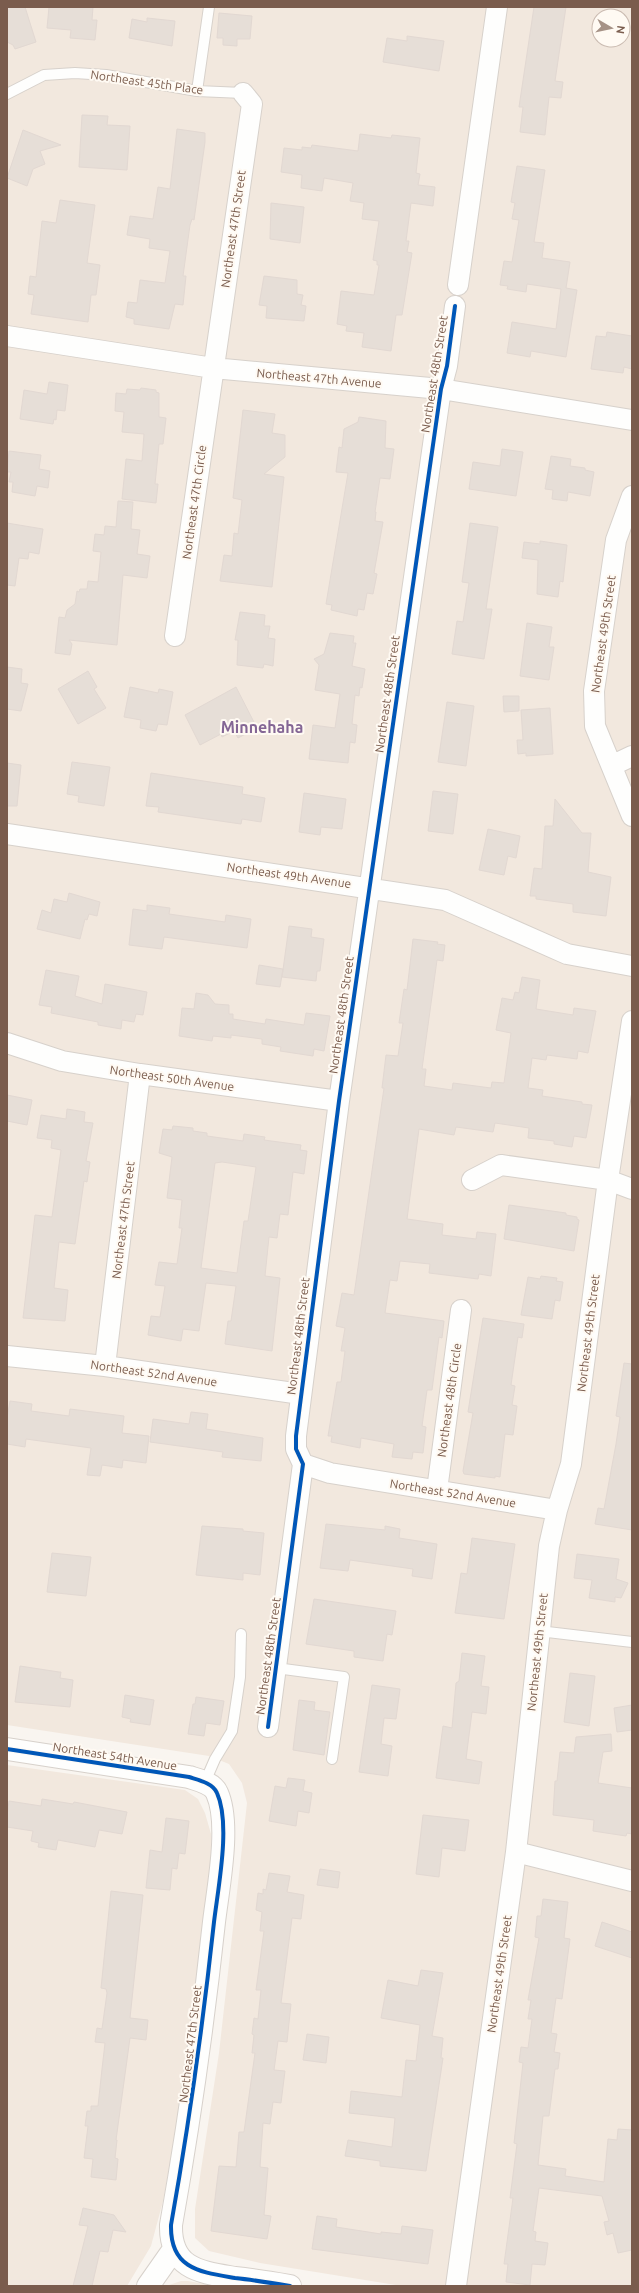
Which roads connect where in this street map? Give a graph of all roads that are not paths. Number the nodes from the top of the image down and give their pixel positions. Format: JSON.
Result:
{"nodes":[{"id":1,"x":209,"y":7,"type":"edge"},
{"id":2,"x":497,"y":7,"type":"edge"},
{"id":3,"x":197,"y":91,"type":"junction"},
{"id":4,"x":243,"y":93,"type":"joint"},
{"id":5,"x":7,"y":94,"type":"edge"},
{"id":6,"x":458,"y":285,"type":"dead end"},
{"id":7,"x":455,"y":306,"type":"dead end"},
{"id":8,"x":7,"y":336,"type":"edge"},
{"id":9,"x":213,"y":368,"type":"junction"},
{"id":10,"x":441,"y":389,"type":"junction"},
{"id":11,"x":632,"y":420,"type":"edge"},
{"id":12,"x":632,"y":496,"type":"edge"},
{"id":13,"x":175,"y":636,"type":"dead end"},
{"id":14,"x":632,"y":756,"type":"edge"},
{"id":15,"x":612,"y":766,"type":"junction"},
{"id":16,"x":632,"y":816,"type":"edge"},
{"id":17,"x":7,"y":834,"type":"edge"},
{"id":18,"x":370,"y":887,"type":"junction"},
{"id":19,"x":632,"y":966,"type":"edge"},
{"id":20,"x":632,"y":1021,"type":"edge"},
{"id":21,"x":7,"y":1043,"type":"edge"},
{"id":22,"x":140,"y":1074,"type":"junction"},
{"id":23,"x":339,"y":1101,"type":"junction"},
{"id":24,"x":472,"y":1180,"type":"dead end"},
{"id":25,"x":608,"y":1180,"type":"junction"},
{"id":26,"x":632,"y":1189,"type":"edge"},
{"id":27,"x":461,"y":1310,"type":"dead end"},
{"id":28,"x":7,"y":1356,"type":"edge"},
{"id":29,"x":106,"y":1366,"type":"junction"},
{"id":30,"x":301,"y":1394,"type":"junction"},
{"id":31,"x":303,"y":1464,"type":"junction"},
{"id":32,"x":437,"y":1490,"type":"junction"},
{"id":33,"x":556,"y":1510,"type":"junction"},
{"id":34,"x":539,"y":1631,"type":"junction"},
{"id":35,"x":240,"y":1634,"type":"dead end"},
{"id":36,"x":632,"y":1642,"type":"edge"},
{"id":37,"x":276,"y":1668,"type":"junction"},
{"id":38,"x":268,"y":1727,"type":"dead end"},
{"id":39,"x":7,"y":1749,"type":"edge"},
{"id":40,"x":332,"y":1759,"type":"dead end"},
{"id":41,"x":211,"y":1787,"type":"junction"},
{"id":42,"x":516,"y":1852,"type":"junction"},
{"id":43,"x":632,"y":1881,"type":"edge"},
{"id":44,"x":174,"y":2249,"type":"junction"},
{"id":45,"x":148,"y":2286,"type":"edge"},
{"id":46,"x":290,"y":2286,"type":"edge"},
{"id":47,"x":456,"y":2286,"type":"edge"}],
"edges":[{"from":1,"to":3,"type":"lane"},
{"from":2,"to":6,"type":"street"},
{"from":3,"to":4,"type":"lane","name":"Northeast 45th Place"},
{"from":3,"to":5,"type":"lane","name":"Northeast 45th Place"},
{"from":4,"to":9,"type":"street","name":"Northeast 47th Street"},
{"from":7,"to":10,"type":"street","name":"Northeast 48th Street"},
{"from":8,"to":9,"type":"street","name":"Northeast 47th Avenue"},
{"from":9,"to":10,"type":"street","name":"Northeast 47th Avenue"},
{"from":9,"to":13,"type":"street","name":"Northeast 47th Circle"},
{"from":10,"to":11,"type":"street","name":"Northeast 47th Avenue"},
{"from":10,"to":18,"type":"street","name":"Northeast 48th Street"},
{"from":12,"to":15,"type":"street","name":"Northeast 49th Street"},
{"from":14,"to":15,"type":"street"},
{"from":15,"to":16,"type":"street","name":"Northeast 49th Street"},
{"from":17,"to":18,"type":"street","name":"Northeast 49th Avenue"},
{"from":18,"to":19,"type":"street","name":"Northeast 49th Avenue"},
{"from":18,"to":23,"type":"street","name":"Northeast 48th Street"},
{"from":20,"to":25,"type":"street","name":"Northeast 49th Street"},
{"from":21,"to":22,"type":"street","name":"Northeast 50th Avenue"},
{"from":22,"to":23,"type":"street","name":"Northeast 50th Avenue"},
{"from":22,"to":29,"type":"street","name":"Northeast 47th Street"},
{"from":23,"to":30,"type":"street","name":"Northeast 48th Street"},
{"from":24,"to":25,"type":"street"},
{"from":25,"to":26,"type":"street"},
{"from":25,"to":33,"type":"street","name":"Northeast 49th Street"},
{"from":27,"to":32,"type":"street","name":"Northeast 48th Circle"},
{"from":28,"to":29,"type":"street","name":"Northeast 52nd Avenue"},
{"from":29,"to":30,"type":"street","name":"Northeast 52nd Avenue"},
{"from":30,"to":31,"type":"street","name":"Northeast 48th Street"},
{"from":31,"to":32,"type":"street","name":"Northeast 52nd Avenue"},
{"from":31,"to":37,"type":"street","name":"Northeast 48th Street"},
{"from":32,"to":33,"type":"street","name":"Northeast 52nd Avenue"},
{"from":33,"to":34,"type":"street","name":"Northeast 49th Street"},
{"from":34,"to":36,"type":"lane"},
{"from":34,"to":42,"type":"street","name":"Northeast 49th Street"},
{"from":35,"to":41,"type":"lane"},
{"from":37,"to":38,"type":"street","name":"Northeast 48th Street"},
{"from":37,"to":40,"type":"lane"},
{"from":39,"to":41,"type":"street","name":"Northeast 54th Avenue"},
{"from":41,"to":44,"type":"street","name":"Northeast 47th Street"},
{"from":42,"to":43,"type":"street"},
{"from":42,"to":47,"type":"street","name":"Northeast 49th Street"},
{"from":44,"to":45,"type":"street"},
{"from":44,"to":46,"type":"street"}]}
